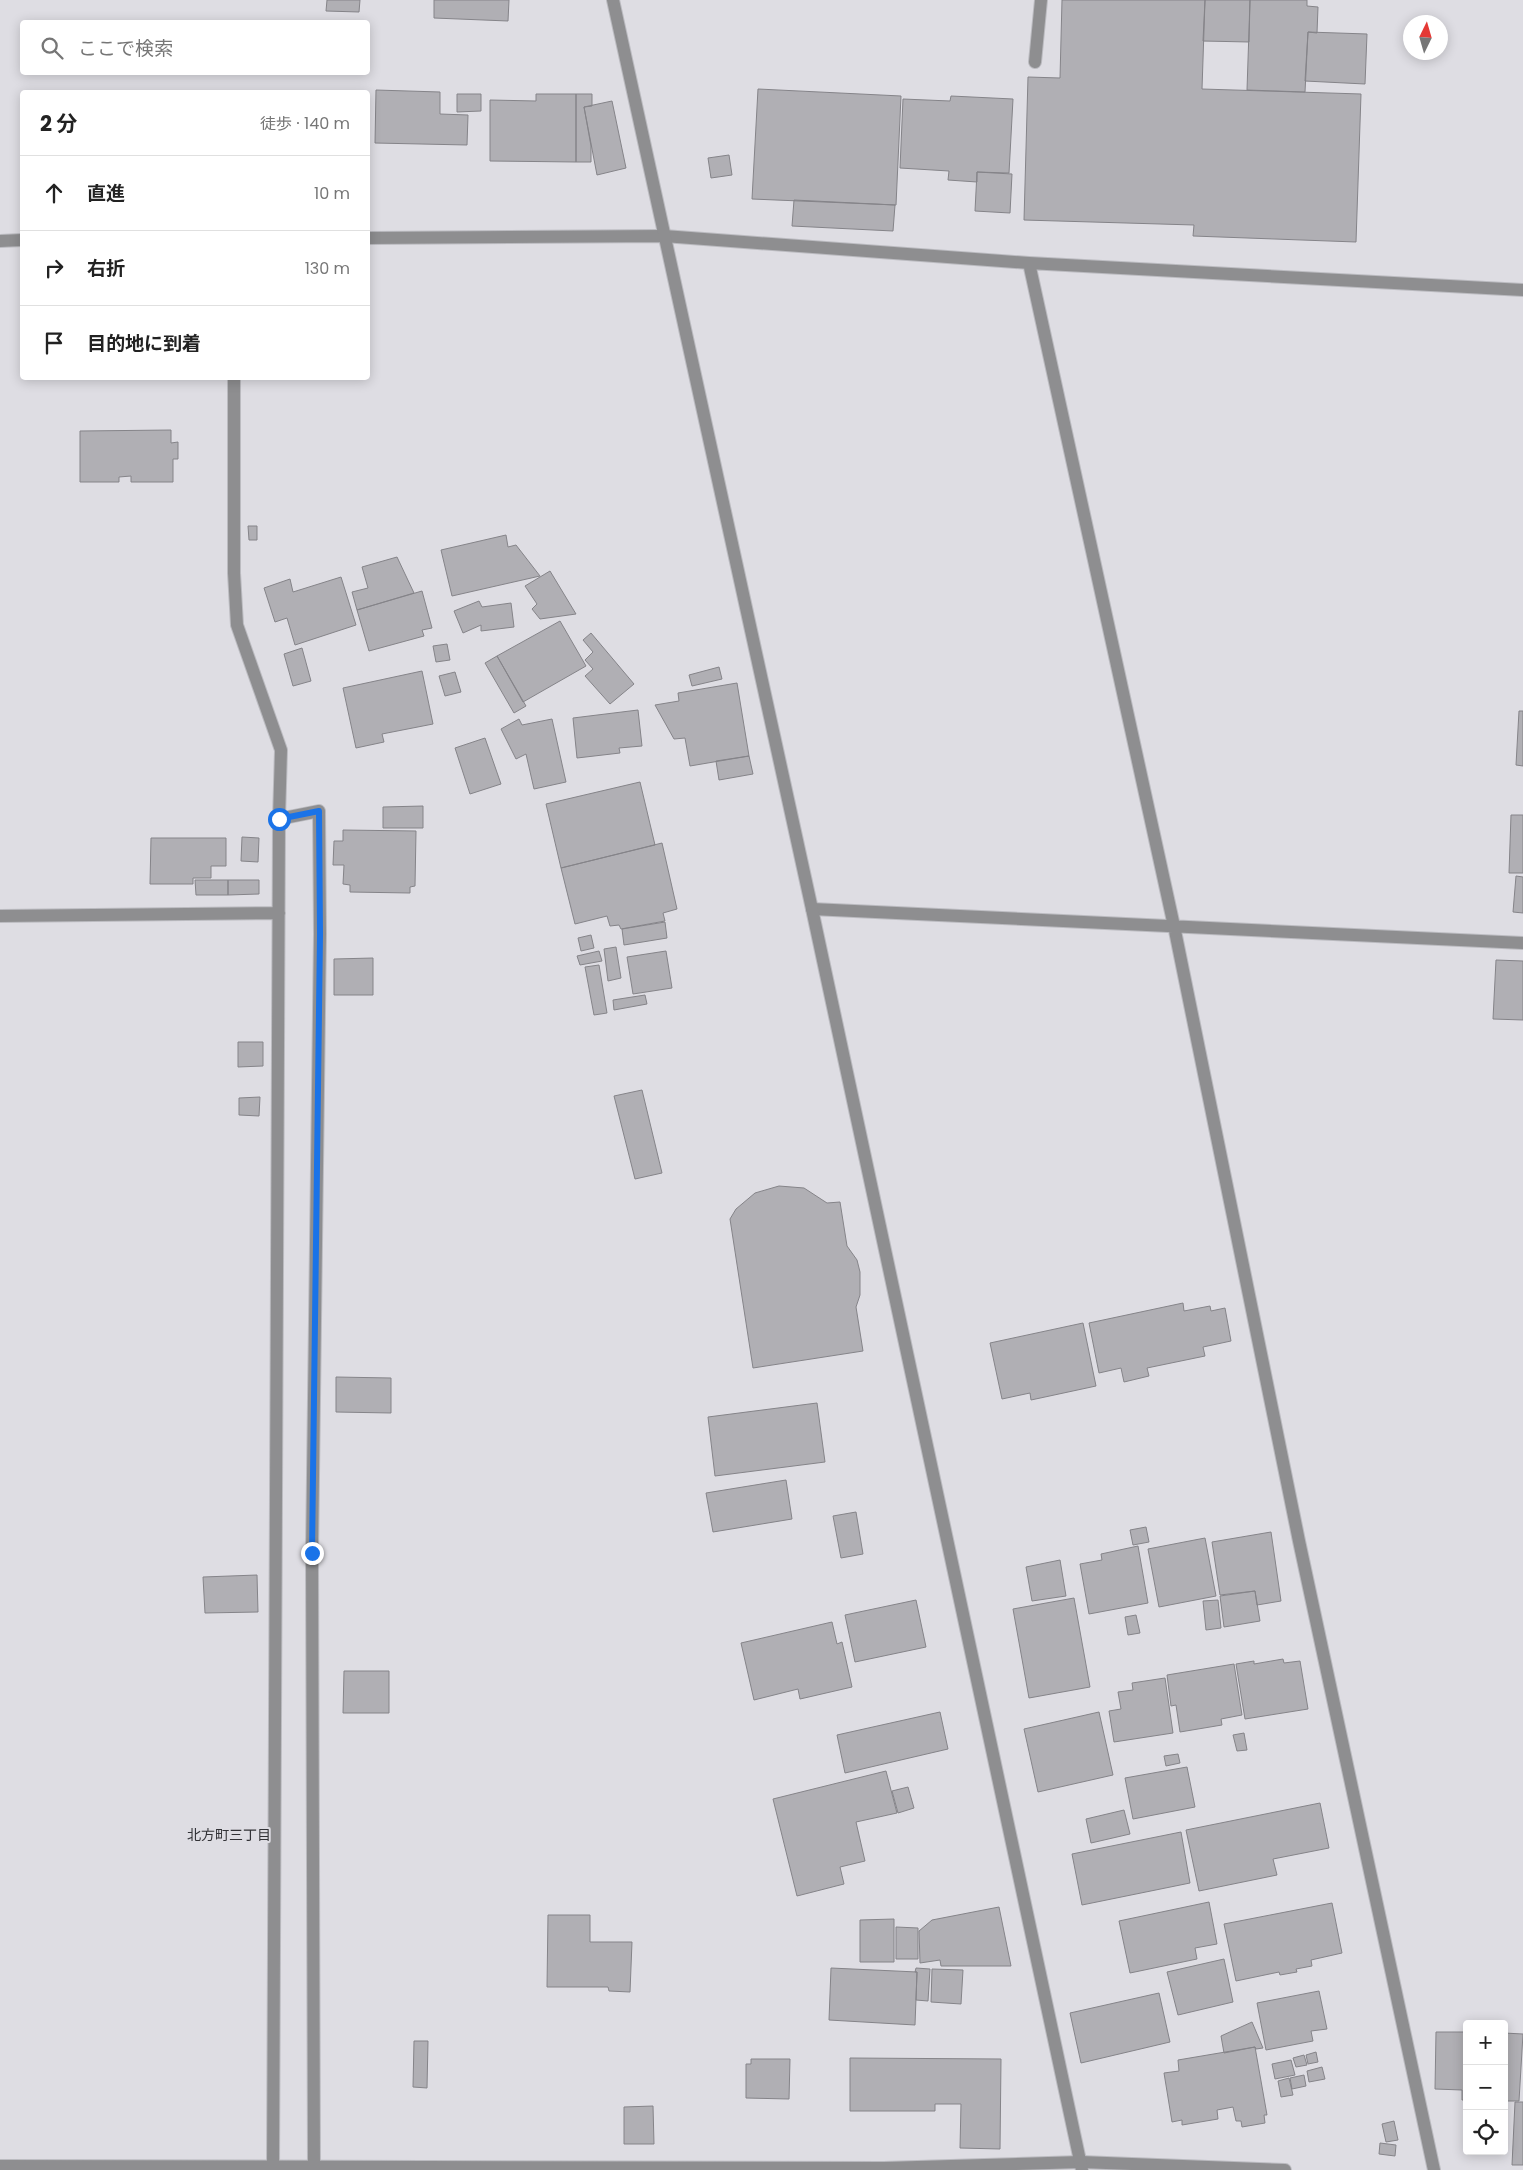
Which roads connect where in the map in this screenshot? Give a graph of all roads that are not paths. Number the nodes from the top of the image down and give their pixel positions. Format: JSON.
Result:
{"nodes":[{"id":1,"x":613,"y":0,"type":"edge"},
{"id":2,"x":1041,"y":0,"type":"edge"},
{"id":3,"x":1035,"y":62,"type":"dead end"},
{"id":4,"x":664,"y":236,"type":"junction"},
{"id":5,"x":370,"y":238,"type":"edge"},
{"id":6,"x":20,"y":240,"type":"edge"},
{"id":7,"x":0,"y":241,"type":"edge"},
{"id":8,"x":1030,"y":263,"type":"junction"},
{"id":9,"x":1523,"y":290,"type":"edge"},
{"id":10,"x":234,"y":380,"type":"edge"},
{"id":11,"x":279,"y":819,"type":"junction"},
{"id":12,"x":812,"y":909,"type":"junction"},
{"id":13,"x":279,"y":912,"type":"junction"},
{"id":14,"x":0,"y":916,"type":"edge"},
{"id":15,"x":1174,"y":926,"type":"junction"},
{"id":16,"x":1523,"y":943,"type":"edge"},
{"id":17,"x":0,"y":2166,"type":"edge"},
{"id":18,"x":1081,"y":2166,"type":"edge"},
{"id":19,"x":272,"y":2168,"type":"edge"},
{"id":20,"x":314,"y":2168,"type":"edge"},
{"id":21,"x":884,"y":2169,"type":"edge"},
{"id":22,"x":1285,"y":2170,"type":"edge"},
{"id":23,"x":1434,"y":2170,"type":"edge"}],
"edges":[{"from":1,"to":4,"type":"street"},
{"from":2,"to":3,"type":"street"},
{"from":4,"to":5,"type":"street"},
{"from":4,"to":8,"type":"street"},
{"from":4,"to":12,"type":"street"},
{"from":6,"to":7,"type":"street"},
{"from":8,"to":9,"type":"street"},
{"from":8,"to":15,"type":"street"},
{"from":10,"to":11,"type":"street"},
{"from":11,"to":13,"type":"street"},
{"from":11,"to":20,"type":"street"},
{"from":12,"to":15,"type":"street"},
{"from":12,"to":18,"type":"street"},
{"from":13,"to":14,"type":"street"},
{"from":13,"to":19,"type":"street"},
{"from":15,"to":16,"type":"street"},
{"from":15,"to":23,"type":"street"},
{"from":17,"to":19,"type":"street"},
{"from":18,"to":21,"type":"street"},
{"from":18,"to":22,"type":"street"},
{"from":19,"to":20,"type":"street"},
{"from":20,"to":21,"type":"street"}]}
